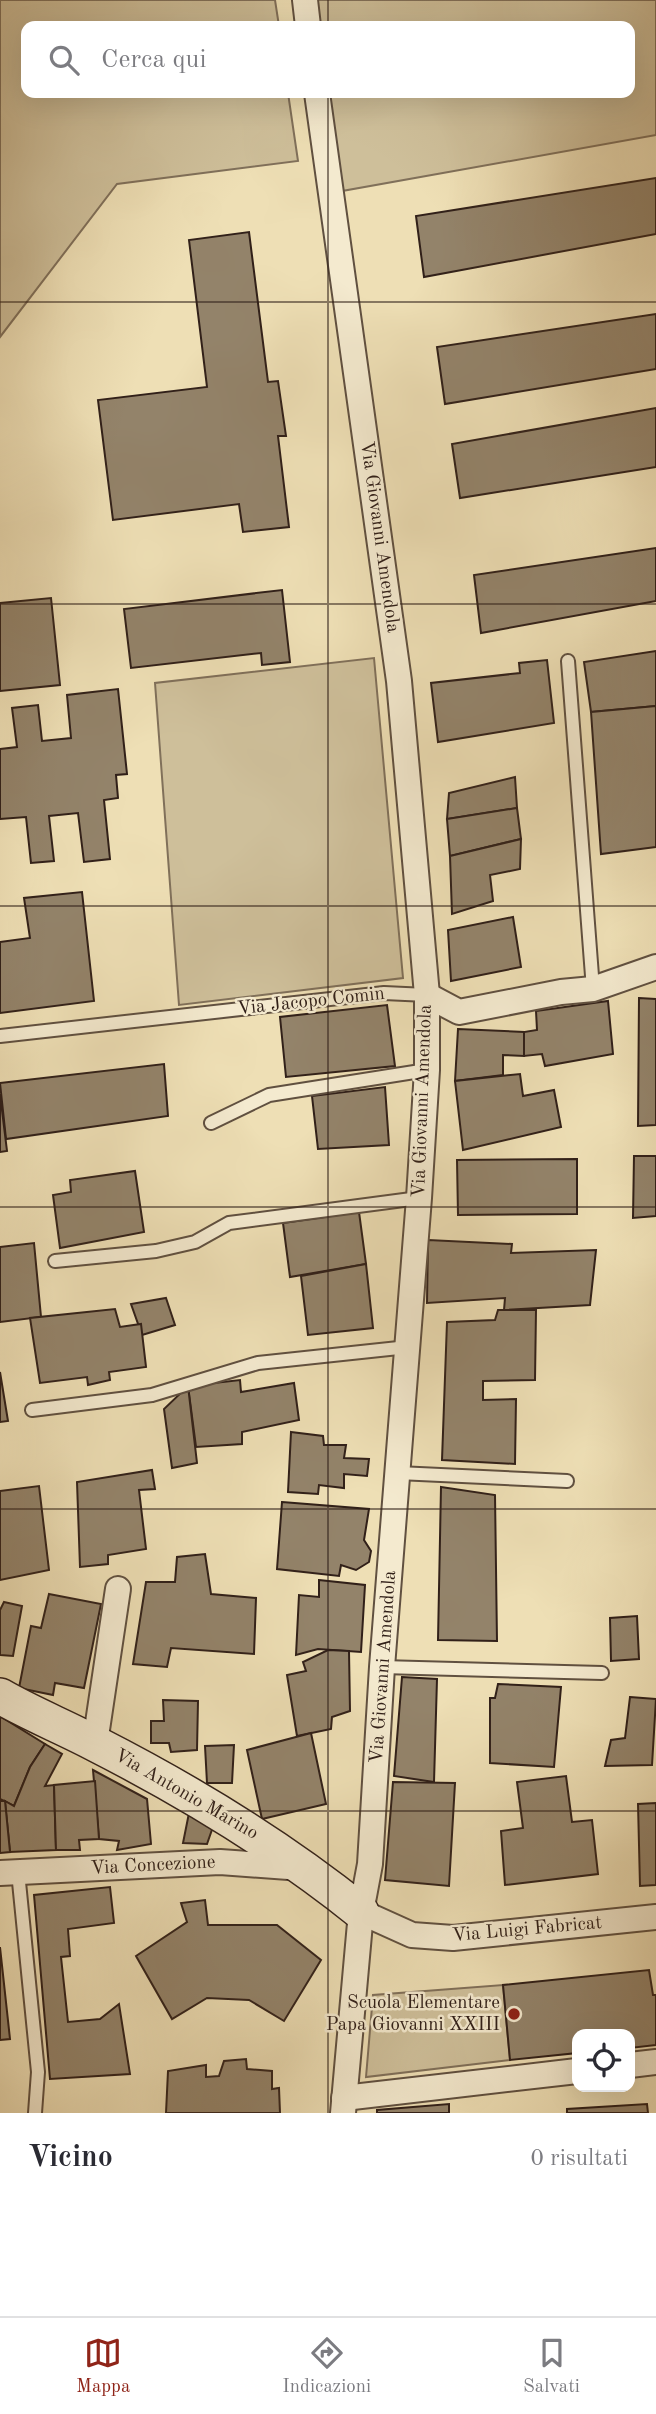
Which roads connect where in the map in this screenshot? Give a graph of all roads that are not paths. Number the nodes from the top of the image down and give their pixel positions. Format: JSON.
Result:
{"nodes":[{"id":1,"x":304,"y":0,"type":"edge"},
{"id":2,"x":307,"y":21,"type":"edge"},
{"id":3,"x":318,"y":98,"type":"edge"},
{"id":4,"x":568,"y":661,"type":"dead end"},
{"id":5,"x":656,"y":967,"type":"edge"},
{"id":6,"x":593,"y":989,"type":"junction"},
{"id":7,"x":427,"y":995,"type":"junction"},
{"id":8,"x":0,"y":1036,"type":"edge"},
{"id":9,"x":427,"y":1070,"type":"junction"},
{"id":10,"x":211,"y":1123,"type":"dead end"},
{"id":11,"x":419,"y":1198,"type":"junction"},
{"id":12,"x":55,"y":1261,"type":"dead end"},
{"id":13,"x":408,"y":1347,"type":"junction"},
{"id":14,"x":32,"y":1410,"type":"dead end"},
{"id":15,"x":398,"y":1473,"type":"junction"},
{"id":16,"x":567,"y":1481,"type":"dead end"},
{"id":17,"x":117,"y":1589,"type":"dead end"},
{"id":18,"x":382,"y":1667,"type":"junction"},
{"id":19,"x":602,"y":1673,"type":"dead end"},
{"id":20,"x":0,"y":1696,"type":"edge"},
{"id":21,"x":95,"y":1743,"type":"junction"},
{"id":22,"x":306,"y":1868,"type":"junction"},
{"id":23,"x":9,"y":1872,"type":"edge"},
{"id":24,"x":361,"y":1912,"type":"junction"},
{"id":25,"x":656,"y":1917,"type":"edge"},
{"id":26,"x":656,"y":2062,"type":"edge"},
{"id":27,"x":635,"y":2064,"type":"edge"},
{"id":28,"x":572,"y":2072,"type":"edge"},
{"id":29,"x":343,"y":2106,"type":"edge"},
{"id":30,"x":35,"y":2113,"type":"edge"}],
"edges":[{"from":1,"to":2,"type":"street"},
{"from":3,"to":7,"type":"street","name":"Via Giovanni Amendola"},
{"from":4,"to":6,"type":"lane"},
{"from":5,"to":6,"type":"street","name":"Via Jacopo Comin"},
{"from":6,"to":7,"type":"street","name":"Via Jacopo Comin"},
{"from":7,"to":8,"type":"lane","name":"Via Jacopo Comin"},
{"from":7,"to":9,"type":"street","name":"Via Giovanni Amendola"},
{"from":9,"to":10,"type":"lane"},
{"from":9,"to":11,"type":"street","name":"Via Giovanni Amendola"},
{"from":11,"to":12,"type":"lane"},
{"from":11,"to":13,"type":"street","name":"Via Giovanni Amendola"},
{"from":13,"to":14,"type":"lane"},
{"from":13,"to":15,"type":"street","name":"Via Giovanni Amendola"},
{"from":15,"to":16,"type":"lane"},
{"from":15,"to":18,"type":"street","name":"Via Giovanni Amendola"},
{"from":17,"to":21,"type":"street"},
{"from":18,"to":19,"type":"lane"},
{"from":18,"to":24,"type":"street","name":"Via Giovanni Amendola"},
{"from":20,"to":21,"type":"street","name":"Via Antonio Marino"},
{"from":21,"to":22,"type":"street","name":"Via Antonio Marino"},
{"from":22,"to":23,"type":"street","name":"Via Concezione"},
{"from":22,"to":24,"type":"street","name":"Via Antonio Marino"},
{"from":23,"to":30,"type":"lane"},
{"from":24,"to":25,"type":"street","name":"Via Luigi Fabricat"},
{"from":24,"to":29,"type":"street","name":"Via Giovanni Amendola"},
{"from":26,"to":27,"type":"street"},
{"from":28,"to":29,"type":"street"}]}
